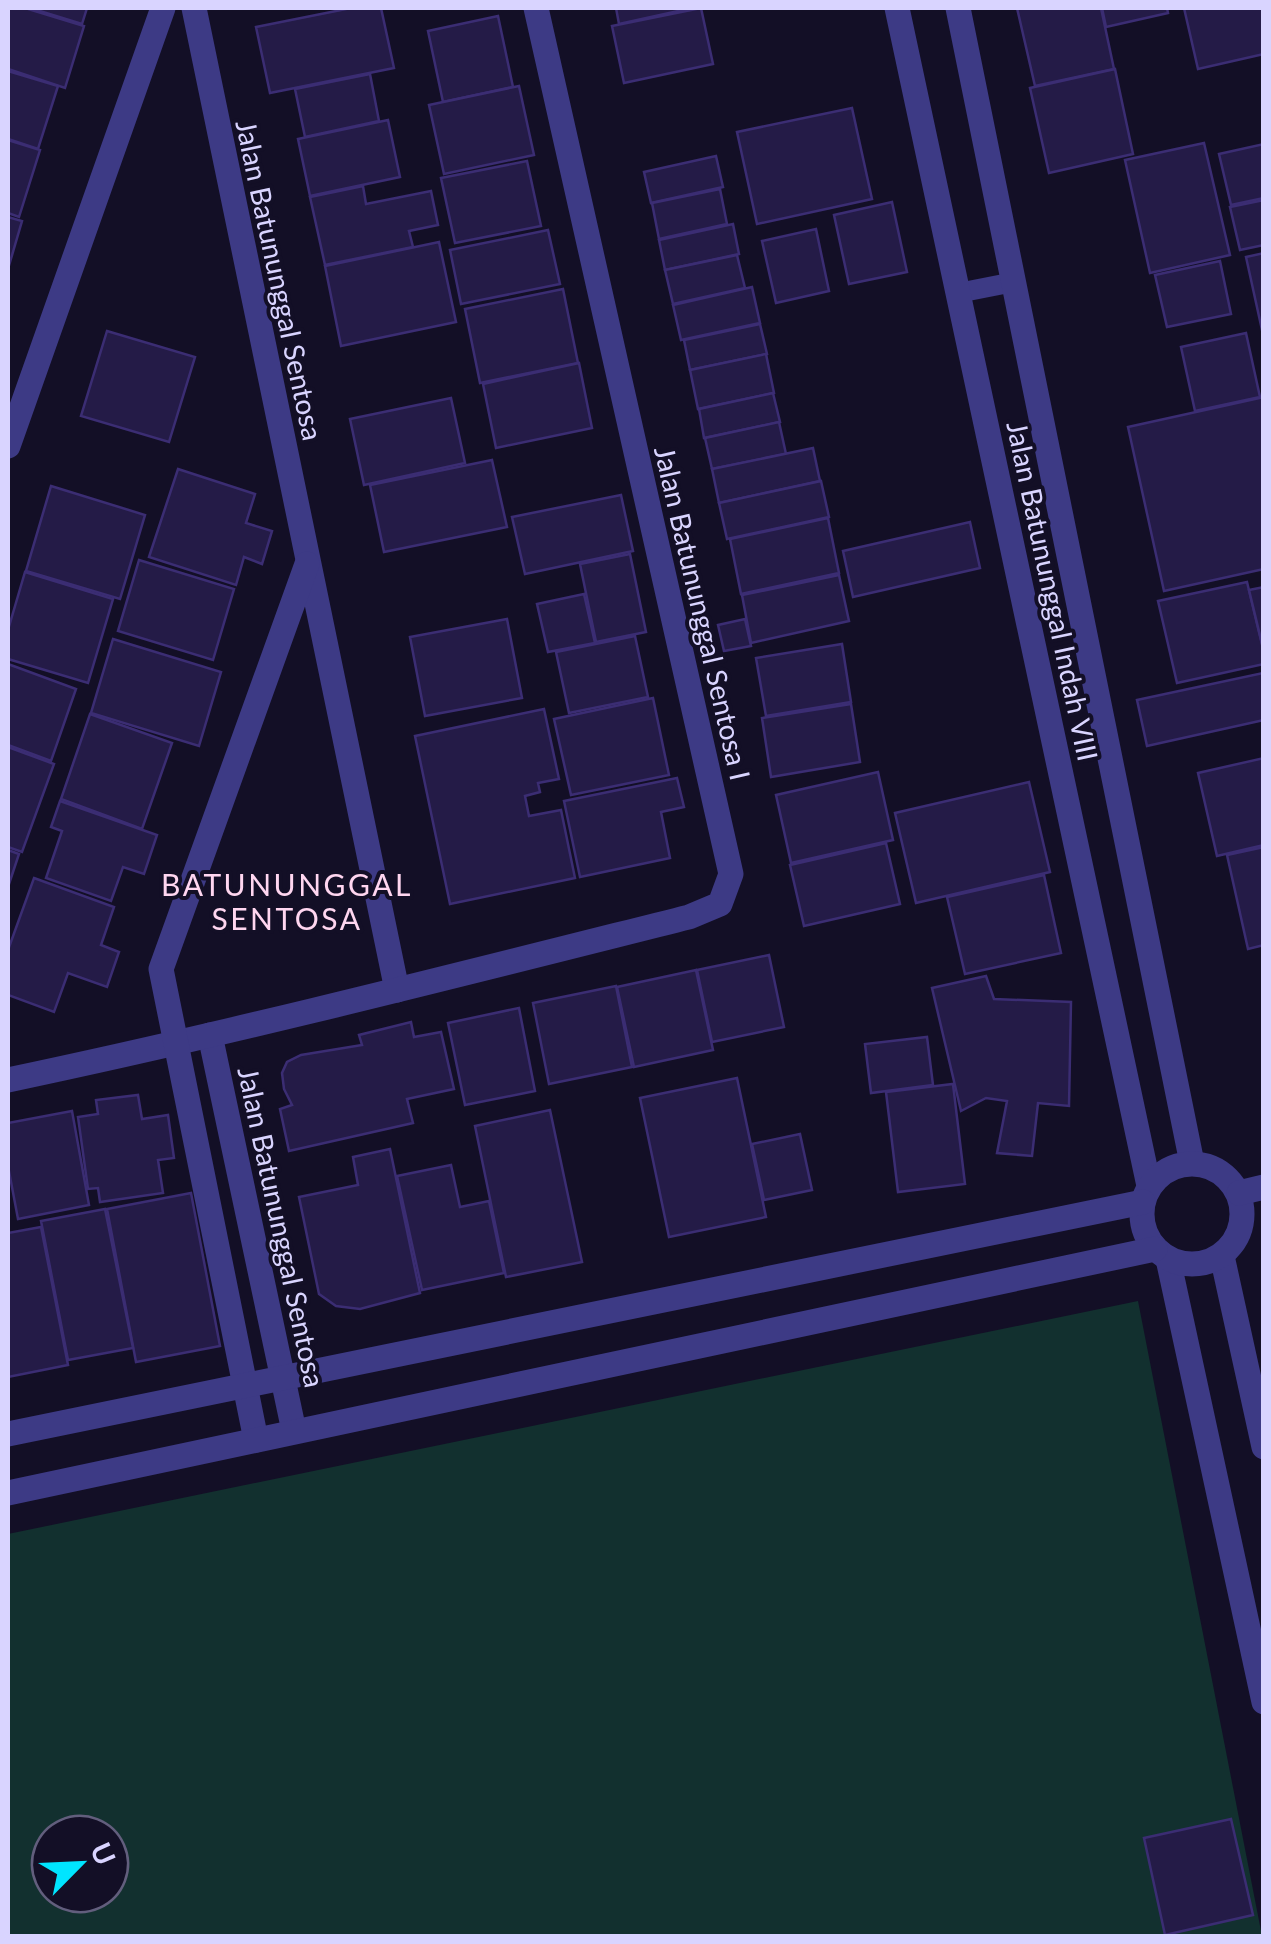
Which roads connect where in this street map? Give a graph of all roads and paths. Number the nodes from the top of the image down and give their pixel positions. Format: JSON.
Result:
{"nodes":[{"id":1,"x":163,"y":8,"type":"edge"},
{"id":2,"x":194,"y":8,"type":"edge"},
{"id":3,"x":536,"y":8,"type":"edge"},
{"id":4,"x":897,"y":8,"type":"edge"},
{"id":5,"x":958,"y":8,"type":"edge"},
{"id":6,"x":1014,"y":282,"type":"junction"},
{"id":7,"x":958,"y":293,"type":"junction"},
{"id":8,"x":8,"y":446,"type":"edge"},
{"id":9,"x":307,"y":564,"type":"junction"},
{"id":10,"x":397,"y":990,"type":"junction"},
{"id":11,"x":210,"y":1036,"type":"junction"},
{"id":12,"x":175,"y":1045,"type":"junction"},
{"id":13,"x":8,"y":1080,"type":"edge"},
{"id":14,"x":1192,"y":1163,"type":"junction"},
{"id":15,"x":1251,"y":1190,"type":"edge"},
{"id":16,"x":1146,"y":1194,"type":"junction"},
{"id":17,"x":1253,"y":1223,"type":"edge"},
{"id":18,"x":1162,"y":1254,"type":"junction"},
{"id":19,"x":1222,"y":1256,"type":"junction"},
{"id":20,"x":284,"y":1377,"type":"junction"},
{"id":21,"x":246,"y":1384,"type":"junction"},
{"id":22,"x":294,"y":1431,"type":"junction"},
{"id":23,"x":8,"y":1434,"type":"edge"},
{"id":24,"x":256,"y":1440,"type":"junction"},
{"id":25,"x":1264,"y":1447,"type":"edge"},
{"id":26,"x":8,"y":1493,"type":"edge"},
{"id":27,"x":1264,"y":1702,"type":"edge"}],
"edges":[{"from":1,"to":8,"type":"street"},
{"from":2,"to":9,"type":"street","name":"Jalan Batununggal Sentosa"},
{"from":3,"to":10,"type":"street","name":"Jalan Batununggal Sentosa I"},
{"from":4,"to":7,"type":"street","name":"Jalan Batununggal Indah VIII"},
{"from":5,"to":6,"type":"street","name":"Jalan Batununggal Indah VIII"},
{"from":6,"to":7,"type":"lane"},
{"from":6,"to":14,"type":"street","name":"Jalan Batununggal Indah VIII"},
{"from":7,"to":16,"type":"street","name":"Jalan Batununggal Indah VIII"},
{"from":9,"to":10,"type":"street","name":"Jalan Batununggal Sentosa"},
{"from":9,"to":12,"type":"street"},
{"from":10,"to":11,"type":"street","name":"Jalan Batununggal Sentosa"},
{"from":11,"to":12,"type":"street","name":"Jalan Batununggal Sentosa"},
{"from":11,"to":20,"type":"street","name":"Jalan Batununggal Sentosa"},
{"from":12,"to":13,"type":"street","name":"Jalan Batununggal Sentosa"},
{"from":12,"to":21,"type":"street"},
{"from":14,"to":15,"type":"street"},
{"from":14,"to":16,"type":"street"},
{"from":15,"to":17,"type":"street"},
{"from":16,"to":18,"type":"street"},
{"from":16,"to":20,"type":"street"},
{"from":17,"to":19,"type":"street"},
{"from":18,"to":19,"type":"street"},
{"from":18,"to":22,"type":"street"},
{"from":18,"to":27,"type":"street"},
{"from":19,"to":25,"type":"street"},
{"from":20,"to":21,"type":"street"},
{"from":20,"to":22,"type":"street","name":"Jalan Batununggal Sentosa"},
{"from":21,"to":23,"type":"street"},
{"from":21,"to":24,"type":"street"},
{"from":22,"to":24,"type":"street"},
{"from":24,"to":26,"type":"street"}]}
